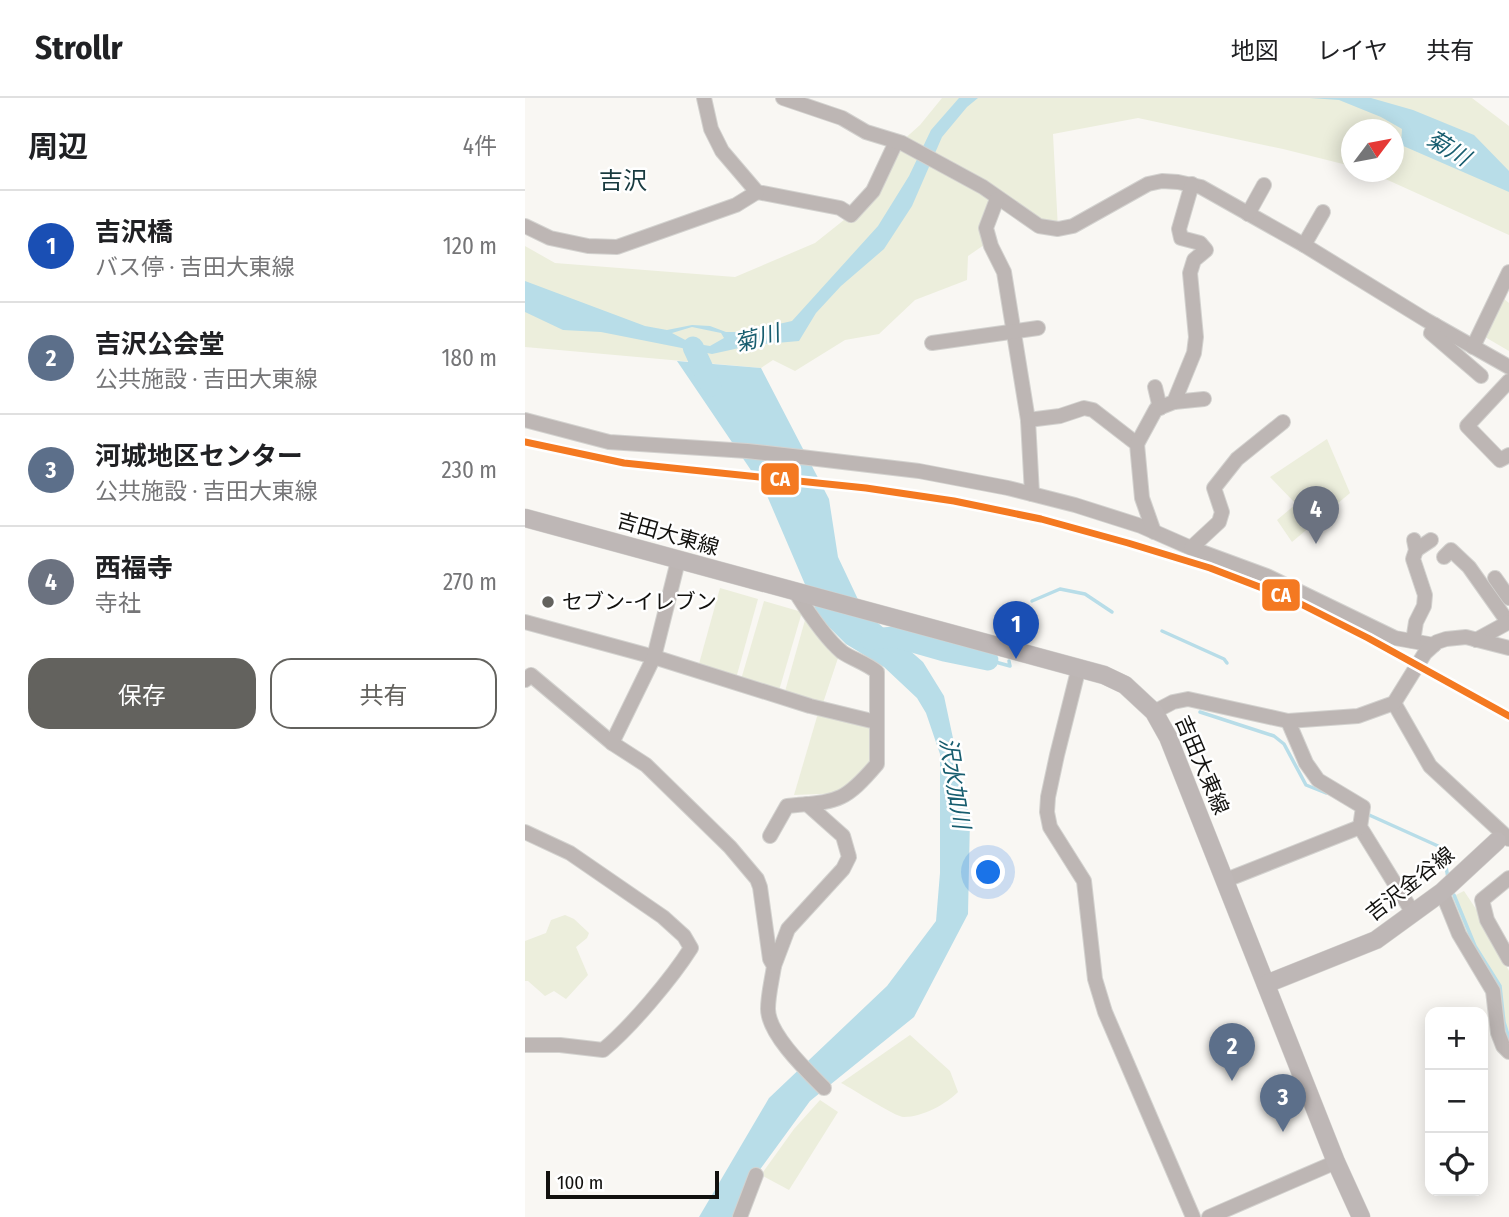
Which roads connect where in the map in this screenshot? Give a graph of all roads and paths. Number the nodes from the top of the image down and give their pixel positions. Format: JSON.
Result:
{"nodes":[{"id":1,"x":704,"y":98,"type":"edge"},
{"id":2,"x":783,"y":98,"type":"edge"},
{"id":3,"x":899,"y":142,"type":"junction"},
{"id":4,"x":1192,"y":184,"type":"junction"},
{"id":5,"x":1264,"y":185,"type":"dead end"},
{"id":6,"x":757,"y":192,"type":"junction"},
{"id":7,"x":997,"y":199,"type":"junction"},
{"id":8,"x":1323,"y":212,"type":"dead end"},
{"id":9,"x":1248,"y":214,"type":"junction"},
{"id":10,"x":525,"y":226,"type":"edge"},
{"id":11,"x":1304,"y":245,"type":"junction"},
{"id":12,"x":1509,"y":272,"type":"edge"},
{"id":13,"x":1435,"y":325,"type":"junction"},
{"id":14,"x":1038,"y":328,"type":"dead end"},
{"id":15,"x":1012,"y":331,"type":"junction"},
{"id":16,"x":932,"y":343,"type":"dead end"},
{"id":17,"x":1473,"y":347,"type":"junction"},
{"id":18,"x":1509,"y":367,"type":"edge"},
{"id":19,"x":1481,"y":376,"type":"dead end"},
{"id":20,"x":1509,"y":381,"type":"edge"},
{"id":21,"x":1155,"y":387,"type":"dead end"},
{"id":22,"x":1204,"y":399,"type":"dead end"},
{"id":23,"x":1167,"y":405,"type":"junction"},
{"id":24,"x":525,"y":420,"type":"edge"},
{"id":25,"x":1028,"y":420,"type":"junction"},
{"id":26,"x":1283,"y":422,"type":"dead end"},
{"id":27,"x":1137,"y":444,"type":"junction"},
{"id":28,"x":1509,"y":455,"type":"edge"},
{"id":29,"x":1032,"y":494,"type":"junction"},
{"id":30,"x":525,"y":518,"type":"edge"},
{"id":31,"x":1154,"y":532,"type":"junction"},
{"id":32,"x":1431,"y":540,"type":"dead end"},
{"id":33,"x":1191,"y":548,"type":"junction"},
{"id":34,"x":1444,"y":557,"type":"dead end"},
{"id":35,"x":678,"y":561,"type":"junction"},
{"id":36,"x":1495,"y":578,"type":"dead end"},
{"id":37,"x":800,"y":594,"type":"junction"},
{"id":38,"x":1509,"y":598,"type":"edge"},
{"id":39,"x":525,"y":622,"type":"edge"},
{"id":40,"x":1509,"y":622,"type":"edge"},
{"id":41,"x":1476,"y":640,"type":"junction"},
{"id":42,"x":1413,"y":641,"type":"junction"},
{"id":43,"x":1434,"y":645,"type":"junction"},
{"id":44,"x":1509,"y":648,"type":"edge"},
{"id":45,"x":653,"y":657,"type":"junction"},
{"id":46,"x":1079,"y":667,"type":"junction"},
{"id":47,"x":525,"y":680,"type":"edge"},
{"id":48,"x":1394,"y":703,"type":"junction"},
{"id":49,"x":1154,"y":712,"type":"junction"},
{"id":50,"x":1288,"y":721,"type":"junction"},
{"id":51,"x":876,"y":722,"type":"junction"},
{"id":52,"x":612,"y":743,"type":"junction"},
{"id":53,"x":807,"y":804,"type":"junction"},
{"id":54,"x":1362,"y":818,"type":"junction"},
{"id":55,"x":525,"y":832,"type":"edge"},
{"id":56,"x":770,"y":836,"type":"dead end"},
{"id":57,"x":1503,"y":840,"type":"edge"},
{"id":58,"x":1509,"y":878,"type":"edge"},
{"id":59,"x":1227,"y":880,"type":"junction"},
{"id":60,"x":1442,"y":892,"type":"junction"},
{"id":61,"x":1413,"y":913,"type":"junction"},
{"id":62,"x":1509,"y":959,"type":"edge"},
{"id":63,"x":774,"y":966,"type":"junction"},
{"id":64,"x":1266,"y":984,"type":"junction"},
{"id":65,"x":525,"y":1045,"type":"edge"},
{"id":66,"x":1509,"y":1052,"type":"edge"},
{"id":67,"x":824,"y":1088,"type":"dead end"},
{"id":68,"x":1336,"y":1162,"type":"junction"},
{"id":69,"x":756,"y":1175,"type":"dead end"},
{"id":70,"x":740,"y":1217,"type":"edge"},
{"id":71,"x":1193,"y":1217,"type":"edge"},
{"id":72,"x":1209,"y":1217,"type":"edge"},
{"id":73,"x":1361,"y":1217,"type":"edge"}],
"edges":[{"from":1,"to":6,"type":"street"},
{"from":2,"to":3,"type":"street"},
{"from":3,"to":6,"type":"street"},
{"from":3,"to":7,"type":"street"},
{"from":4,"to":7,"type":"street"},
{"from":4,"to":9,"type":"street"},
{"from":4,"to":23,"type":"street"},
{"from":5,"to":9,"type":"street"},
{"from":6,"to":10,"type":"street"},
{"from":7,"to":15,"type":"street"},
{"from":8,"to":11,"type":"street"},
{"from":9,"to":11,"type":"street"},
{"from":11,"to":13,"type":"street"},
{"from":12,"to":17,"type":"street"},
{"from":13,"to":17,"type":"street"},
{"from":13,"to":19,"type":"street"},
{"from":14,"to":15,"type":"street"},
{"from":15,"to":16,"type":"street"},
{"from":15,"to":25,"type":"street"},
{"from":17,"to":18,"type":"street"},
{"from":20,"to":28,"type":"street"},
{"from":21,"to":23,"type":"street"},
{"from":22,"to":23,"type":"street"},
{"from":23,"to":27,"type":"street"},
{"from":24,"to":29,"type":"street"},
{"from":25,"to":27,"type":"street"},
{"from":25,"to":29,"type":"street"},
{"from":26,"to":33,"type":"street"},
{"from":27,"to":31,"type":"street"},
{"from":29,"to":31,"type":"street"},
{"from":30,"to":35,"type":"main road","name":"吉田大東線"},
{"from":31,"to":33,"type":"street"},
{"from":32,"to":42,"type":"street"},
{"from":33,"to":42,"type":"street"},
{"from":34,"to":40,"type":"street"},
{"from":35,"to":37,"type":"main road","name":"吉田大東線"},
{"from":35,"to":45,"type":"street"},
{"from":36,"to":38,"type":"street"},
{"from":37,"to":46,"type":"main road","name":"吉田大東線"},
{"from":37,"to":51,"type":"street"},
{"from":39,"to":45,"type":"street"},
{"from":40,"to":41,"type":"street"},
{"from":41,"to":43,"type":"street"},
{"from":41,"to":44,"type":"street"},
{"from":42,"to":43,"type":"street"},
{"from":43,"to":48,"type":"street"},
{"from":45,"to":51,"type":"street"},
{"from":45,"to":52,"type":"street"},
{"from":46,"to":49,"type":"main road","name":"吉田大東線"},
{"from":46,"to":71,"type":"street"},
{"from":47,"to":52,"type":"street"},
{"from":48,"to":50,"type":"street"},
{"from":48,"to":57,"type":"street"},
{"from":49,"to":50,"type":"street"},
{"from":49,"to":59,"type":"main road","name":"吉田大東線"},
{"from":50,"to":54,"type":"street"},
{"from":51,"to":53,"type":"street"},
{"from":52,"to":63,"type":"street"},
{"from":53,"to":56,"type":"street"},
{"from":53,"to":63,"type":"street"},
{"from":54,"to":59,"type":"street"},
{"from":54,"to":61,"type":"street"},
{"from":55,"to":65,"type":"street"},
{"from":57,"to":60,"type":"main road","name":"吉沢金谷線"},
{"from":58,"to":62,"type":"street"},
{"from":59,"to":64,"type":"main road","name":"吉田大東線"},
{"from":60,"to":61,"type":"main road","name":"吉沢金谷線"},
{"from":60,"to":66,"type":"street"},
{"from":61,"to":64,"type":"main road","name":"吉沢金谷線"},
{"from":63,"to":67,"type":"street"},
{"from":64,"to":68,"type":"main road","name":"吉田大東線"},
{"from":68,"to":72,"type":"street"},
{"from":68,"to":73,"type":"main road","name":"吉田大東線"},
{"from":69,"to":70,"type":"street"}]}
